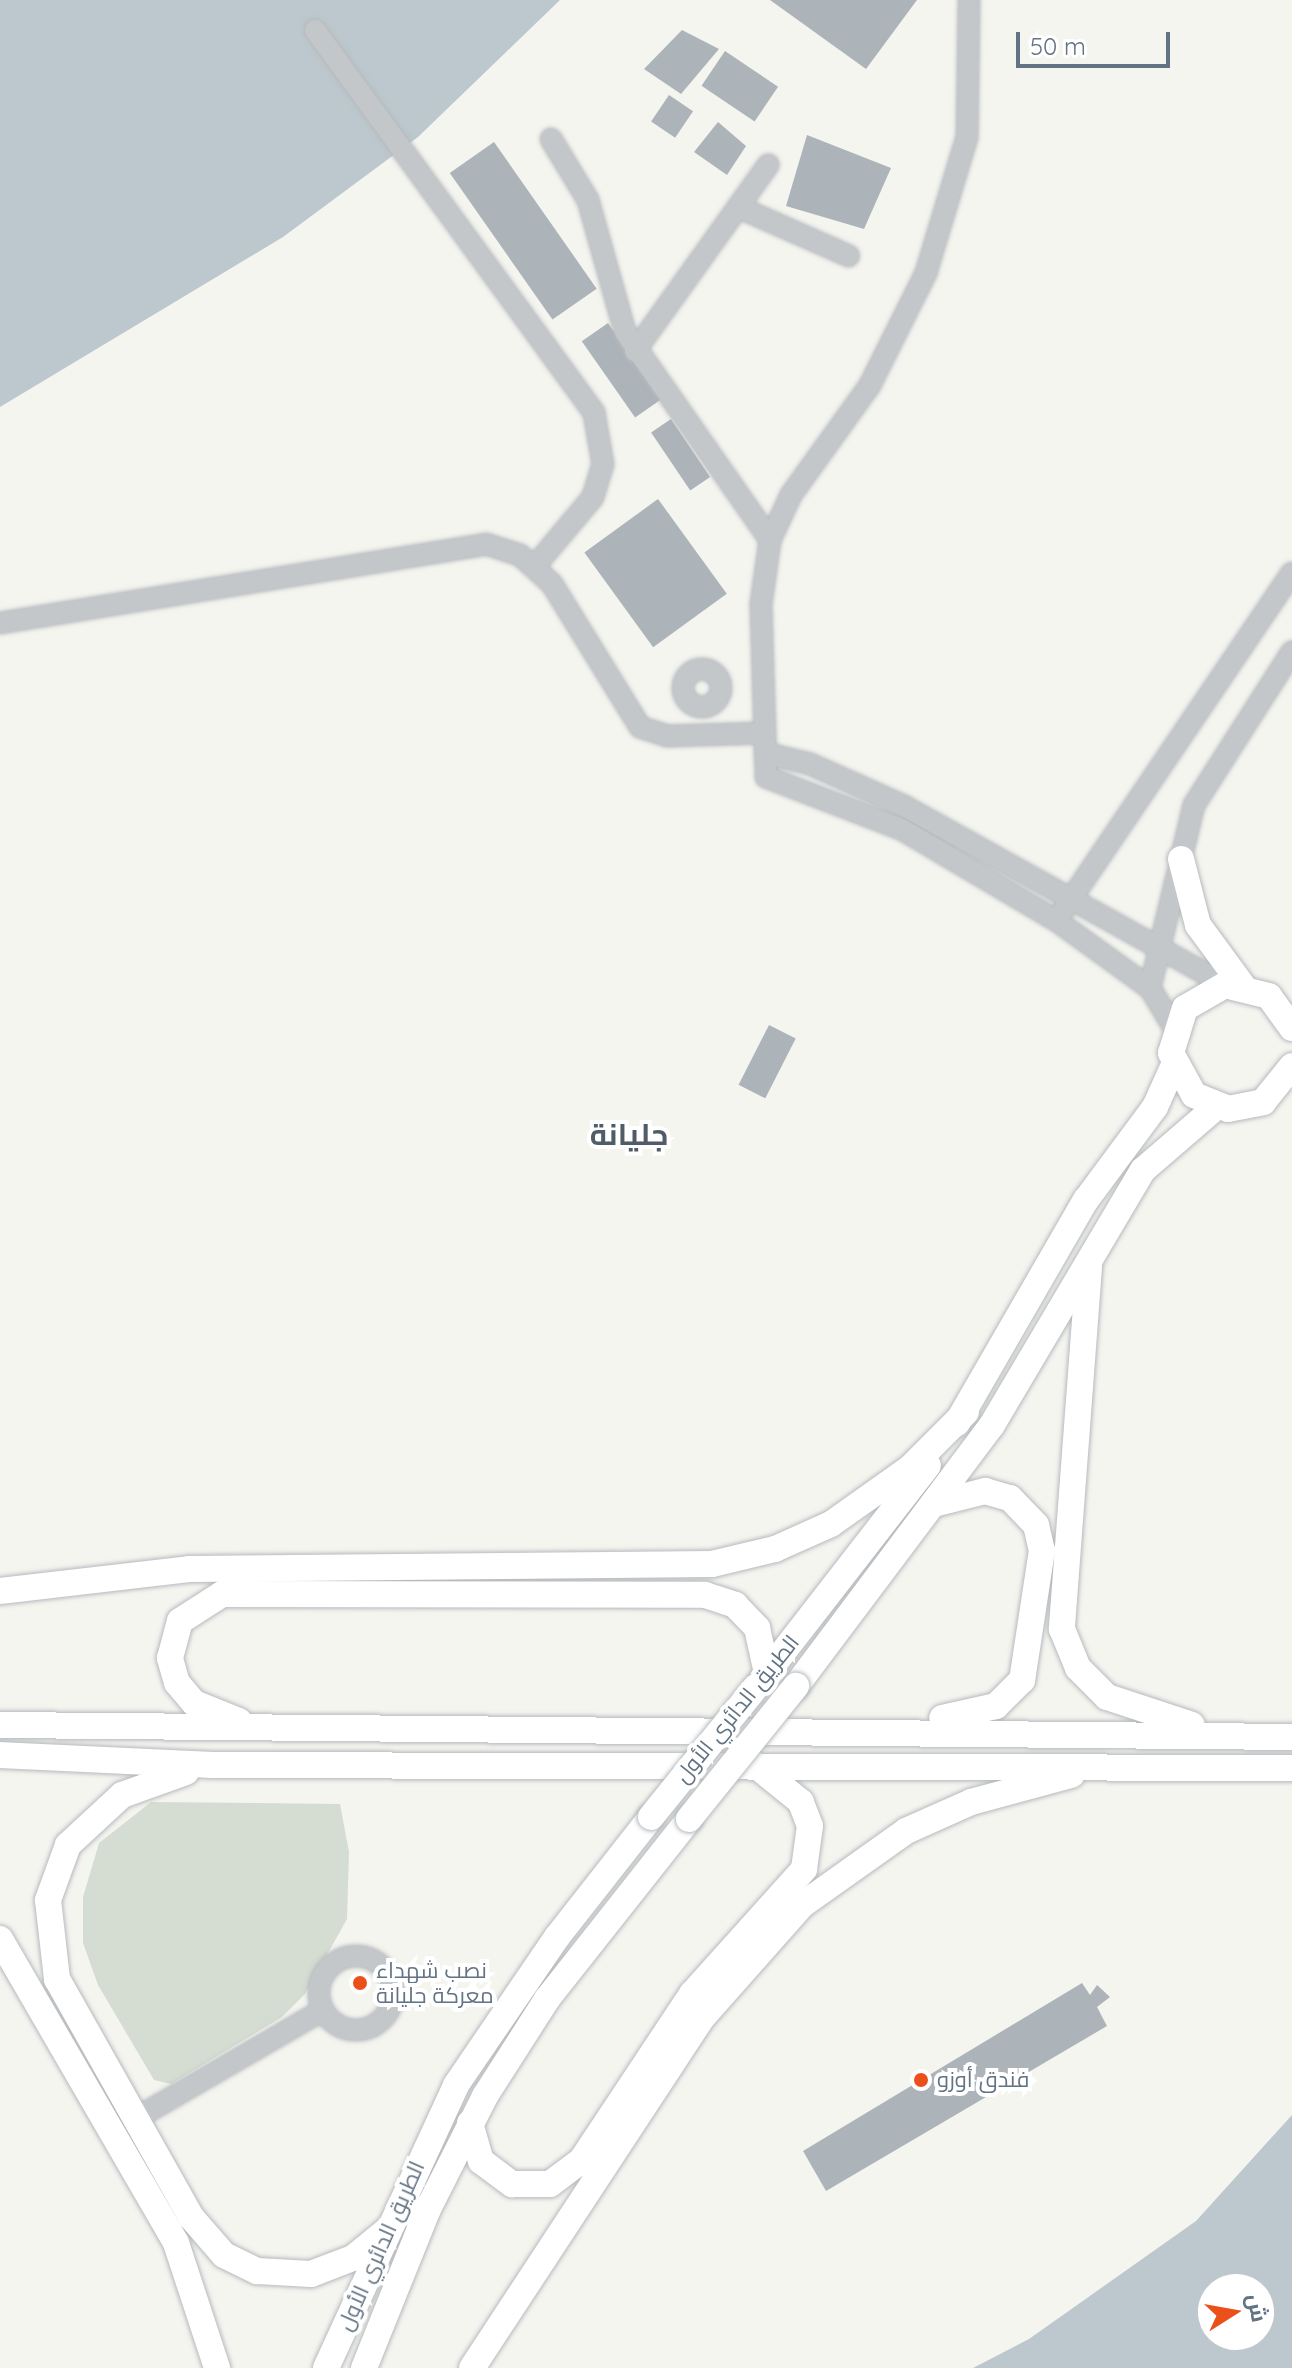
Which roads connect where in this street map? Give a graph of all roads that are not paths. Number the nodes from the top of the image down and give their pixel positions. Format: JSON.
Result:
{"nodes":[{"id":1,"x":969,"y":0,"type":"edge"},
{"id":2,"x":315,"y":30,"type":"dead end"},
{"id":3,"x":551,"y":139,"type":"dead end"},
{"id":4,"x":768,"y":165,"type":"dead end"},
{"id":5,"x":738,"y":207,"type":"junction"},
{"id":6,"x":849,"y":256,"type":"dead end"},
{"id":7,"x":635,"y":351,"type":"junction"},
{"id":8,"x":770,"y":540,"type":"junction"},
{"id":9,"x":535,"y":566,"type":"junction"},
{"id":10,"x":1292,"y":573,"type":"edge"},
{"id":11,"x":0,"y":623,"type":"edge"},
{"id":12,"x":1292,"y":652,"type":"edge"},
{"id":13,"x":708,"y":707,"type":"dead end"},
{"id":14,"x":713,"y":733,"type":"junction"},
{"id":15,"x":765,"y":743,"type":"junction"},
{"id":16,"x":1181,"y":859,"type":"junction"},
{"id":17,"x":1069,"y":901,"type":"junction"},
{"id":18,"x":1057,"y":921,"type":"junction"},
{"id":19,"x":1160,"y":952,"type":"junction"},
{"id":20,"x":1234,"y":985,"type":"junction"},
{"id":21,"x":1150,"y":988,"type":"junction"},
{"id":22,"x":1291,"y":1022,"type":"edge"},
{"id":23,"x":1174,"y":1028,"type":"junction"},
{"id":24,"x":1174,"y":1065,"type":"junction"},
{"id":25,"x":1292,"y":1066,"type":"edge"},
{"id":26,"x":1216,"y":1107,"type":"junction"},
{"id":27,"x":1090,"y":1258,"type":"junction"},
{"id":28,"x":966,"y":1412,"type":"junction"},
{"id":29,"x":938,"y":1503,"type":"junction"},
{"id":30,"x":0,"y":1591,"type":"edge"},
{"id":31,"x":762,"y":1680,"type":"junction"},
{"id":32,"x":0,"y":1725,"type":"edge"},
{"id":33,"x":253,"y":1727,"type":"junction"},
{"id":34,"x":890,"y":1732,"type":"junction"},
{"id":35,"x":1226,"y":1734,"type":"junction"},
{"id":36,"x":1292,"y":1737,"type":"edge"},
{"id":37,"x":0,"y":1755,"type":"edge"},
{"id":38,"x":747,"y":1762,"type":"junction"},
{"id":39,"x":211,"y":1765,"type":"junction"},
{"id":40,"x":1116,"y":1765,"type":"junction"},
{"id":41,"x":1292,"y":1768,"type":"edge"},
{"id":42,"x":0,"y":1939,"type":"edge"},
{"id":43,"x":323,"y":2010,"type":"dead end"},
{"id":44,"x":135,"y":2119,"type":"junction"},
{"id":45,"x":470,"y":2123,"type":"junction"},
{"id":46,"x":386,"y":2231,"type":"junction"},
{"id":47,"x":217,"y":2368,"type":"edge"},
{"id":48,"x":326,"y":2368,"type":"edge"},
{"id":49,"x":364,"y":2368,"type":"edge"},
{"id":50,"x":472,"y":2368,"type":"edge"}],
"edges":[{"from":1,"to":8,"type":"street"},
{"from":2,"to":9,"type":"street"},
{"from":3,"to":7,"type":"street"},
{"from":4,"to":5,"type":"street"},
{"from":5,"to":6,"type":"street"},
{"from":5,"to":7,"type":"street"},
{"from":7,"to":8,"type":"street"},
{"from":8,"to":15,"type":"street"},
{"from":9,"to":11,"type":"street"},
{"from":9,"to":14,"type":"street"},
{"from":10,"to":17,"type":"street"},
{"from":12,"to":16,"type":"street"},
{"from":13,"to":14,"type":"street"},
{"from":14,"to":15,"type":"street"},
{"from":15,"to":17,"type":"street"},
{"from":15,"to":18,"type":"street"},
{"from":16,"to":19,"type":"street"},
{"from":16,"to":20,"type":"main road"},
{"from":17,"to":18,"type":"street"},
{"from":17,"to":19,"type":"street"},
{"from":18,"to":21,"type":"street"},
{"from":19,"to":20,"type":"street"},
{"from":19,"to":21,"type":"street"},
{"from":20,"to":22,"type":"main road"},
{"from":20,"to":23,"type":"main road"},
{"from":21,"to":23,"type":"street"},
{"from":23,"to":24,"type":"main road"},
{"from":24,"to":26,"type":"main road"},
{"from":24,"to":28,"type":"main road","name":"الطريق الدائري الأول"},
{"from":25,"to":26,"type":"main road"},
{"from":26,"to":27,"type":"main road","name":"الطريق الدائري الأول"},
{"from":27,"to":29,"type":"main road","name":"الطريق الدائري الأول"},
{"from":27,"to":35,"type":"main road"},
{"from":28,"to":30,"type":"main road"},
{"from":28,"to":31,"type":"main road","name":"الطريق الدائري الأول"},
{"from":29,"to":34,"type":"main road"},
{"from":29,"to":45,"type":"main road","name":"الطريق الدائري الأول","bridge":true},
{"from":31,"to":33,"type":"main road"},
{"from":31,"to":46,"type":"main road","name":"الطريق الدائري الأول","bridge":true},
{"from":32,"to":33,"type":"main road"},
{"from":33,"to":34,"type":"main road"},
{"from":34,"to":35,"type":"main road"},
{"from":35,"to":36,"type":"main road"},
{"from":37,"to":39,"type":"main road"},
{"from":38,"to":39,"type":"main road"},
{"from":38,"to":40,"type":"main road"},
{"from":38,"to":45,"type":"main road"},
{"from":39,"to":44,"type":"main road"},
{"from":40,"to":41,"type":"main road"},
{"from":40,"to":50,"type":"main road"},
{"from":42,"to":47,"type":"main road"},
{"from":43,"to":44,"type":"street"},
{"from":44,"to":46,"type":"main road"},
{"from":45,"to":49,"type":"main road","name":"الطريق الدائري الأول"},
{"from":46,"to":48,"type":"main road","name":"الطريق الدائري الأول"}]}
